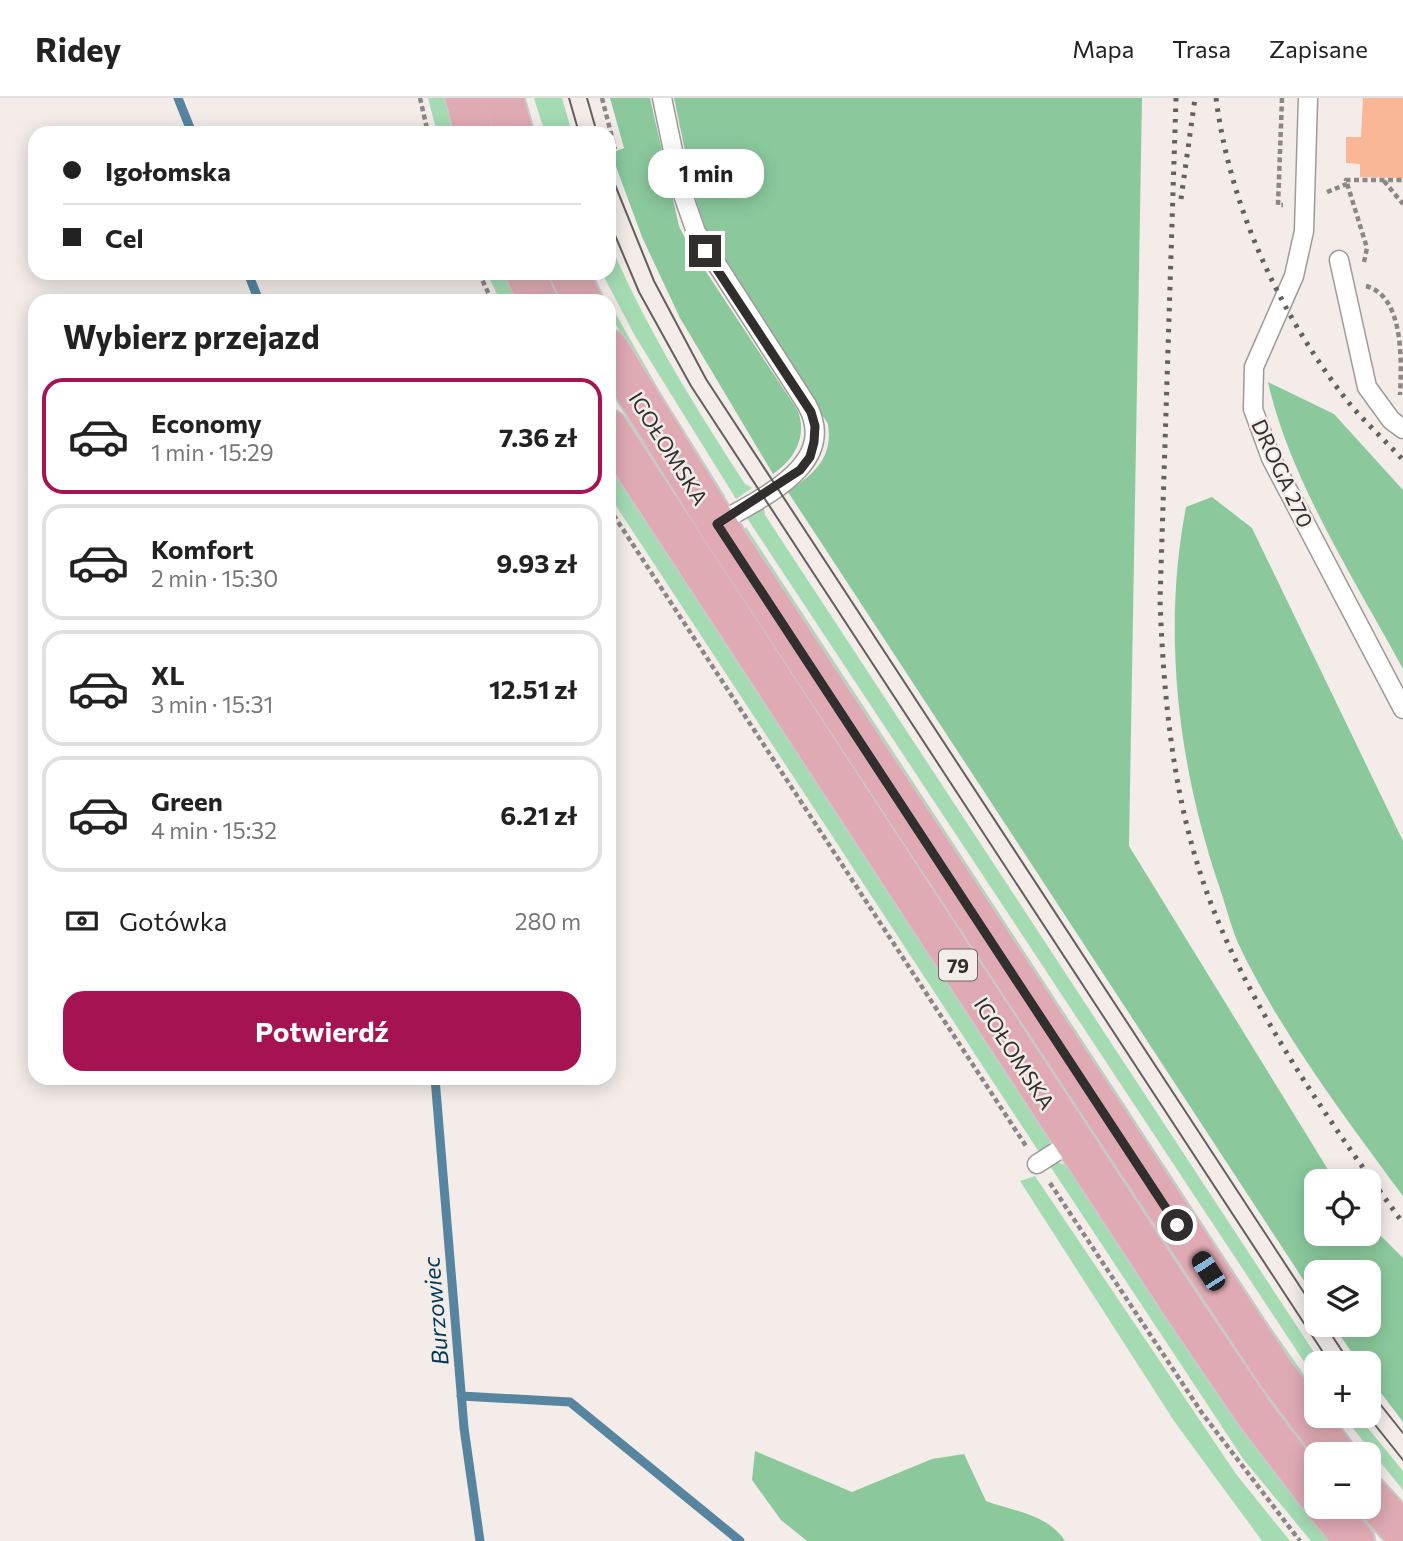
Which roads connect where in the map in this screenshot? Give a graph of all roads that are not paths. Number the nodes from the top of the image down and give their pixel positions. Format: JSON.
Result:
{"nodes":[{"id":1,"x":465,"y":98,"type":"edge"},
{"id":2,"x":504,"y":98,"type":"edge"},
{"id":3,"x":662,"y":98,"type":"edge"},
{"id":4,"x":1308,"y":98,"type":"edge"},
{"id":5,"x":472,"y":126,"type":"edge"},
{"id":6,"x":512,"y":126,"type":"edge"},
{"id":7,"x":1339,"y":260,"type":"dead end"},
{"id":8,"x":616,"y":360,"type":"edge"},
{"id":9,"x":1397,"y":424,"type":"edge"},
{"id":10,"x":616,"y":440,"type":"edge"},
{"id":11,"x":717,"y":524,"type":"junction"},
{"id":12,"x":1403,"y":709,"type":"edge"},
{"id":13,"x":1073,"y":1141,"type":"junction"},
{"id":14,"x":1037,"y":1164,"type":"road end"},
{"id":15,"x":1327,"y":1442,"type":"edge"},
{"id":16,"x":1304,"y":1478,"type":"edge"},
{"id":17,"x":1381,"y":1508,"type":"edge"},
{"id":18,"x":1336,"y":1519,"type":"edge"},
{"id":19,"x":1403,"y":1532,"type":"edge"},
{"id":20,"x":1355,"y":1541,"type":"edge"}],
"edges":[{"from":1,"to":5,"type":"main road"},
{"from":2,"to":6,"type":"main road"},
{"from":3,"to":11,"type":"lane"},
{"from":4,"to":12,"type":"lane","name":"DROGA 270"},
{"from":7,"to":9,"type":"lane"},
{"from":8,"to":11,"type":"main road","name":"IGOŁOMSKA","number":"79"},
{"from":10,"to":13,"type":"main road","name":"IGOŁOMSKA","number":"79"},
{"from":11,"to":15,"type":"main road","name":"IGOŁOMSKA","number":"79"},
{"from":13,"to":14,"type":"lane"},
{"from":13,"to":16,"type":"main road","name":"IGOŁOMSKA","number":"79"},
{"from":17,"to":19,"type":"main road"},
{"from":18,"to":20,"type":"main road"}]}
